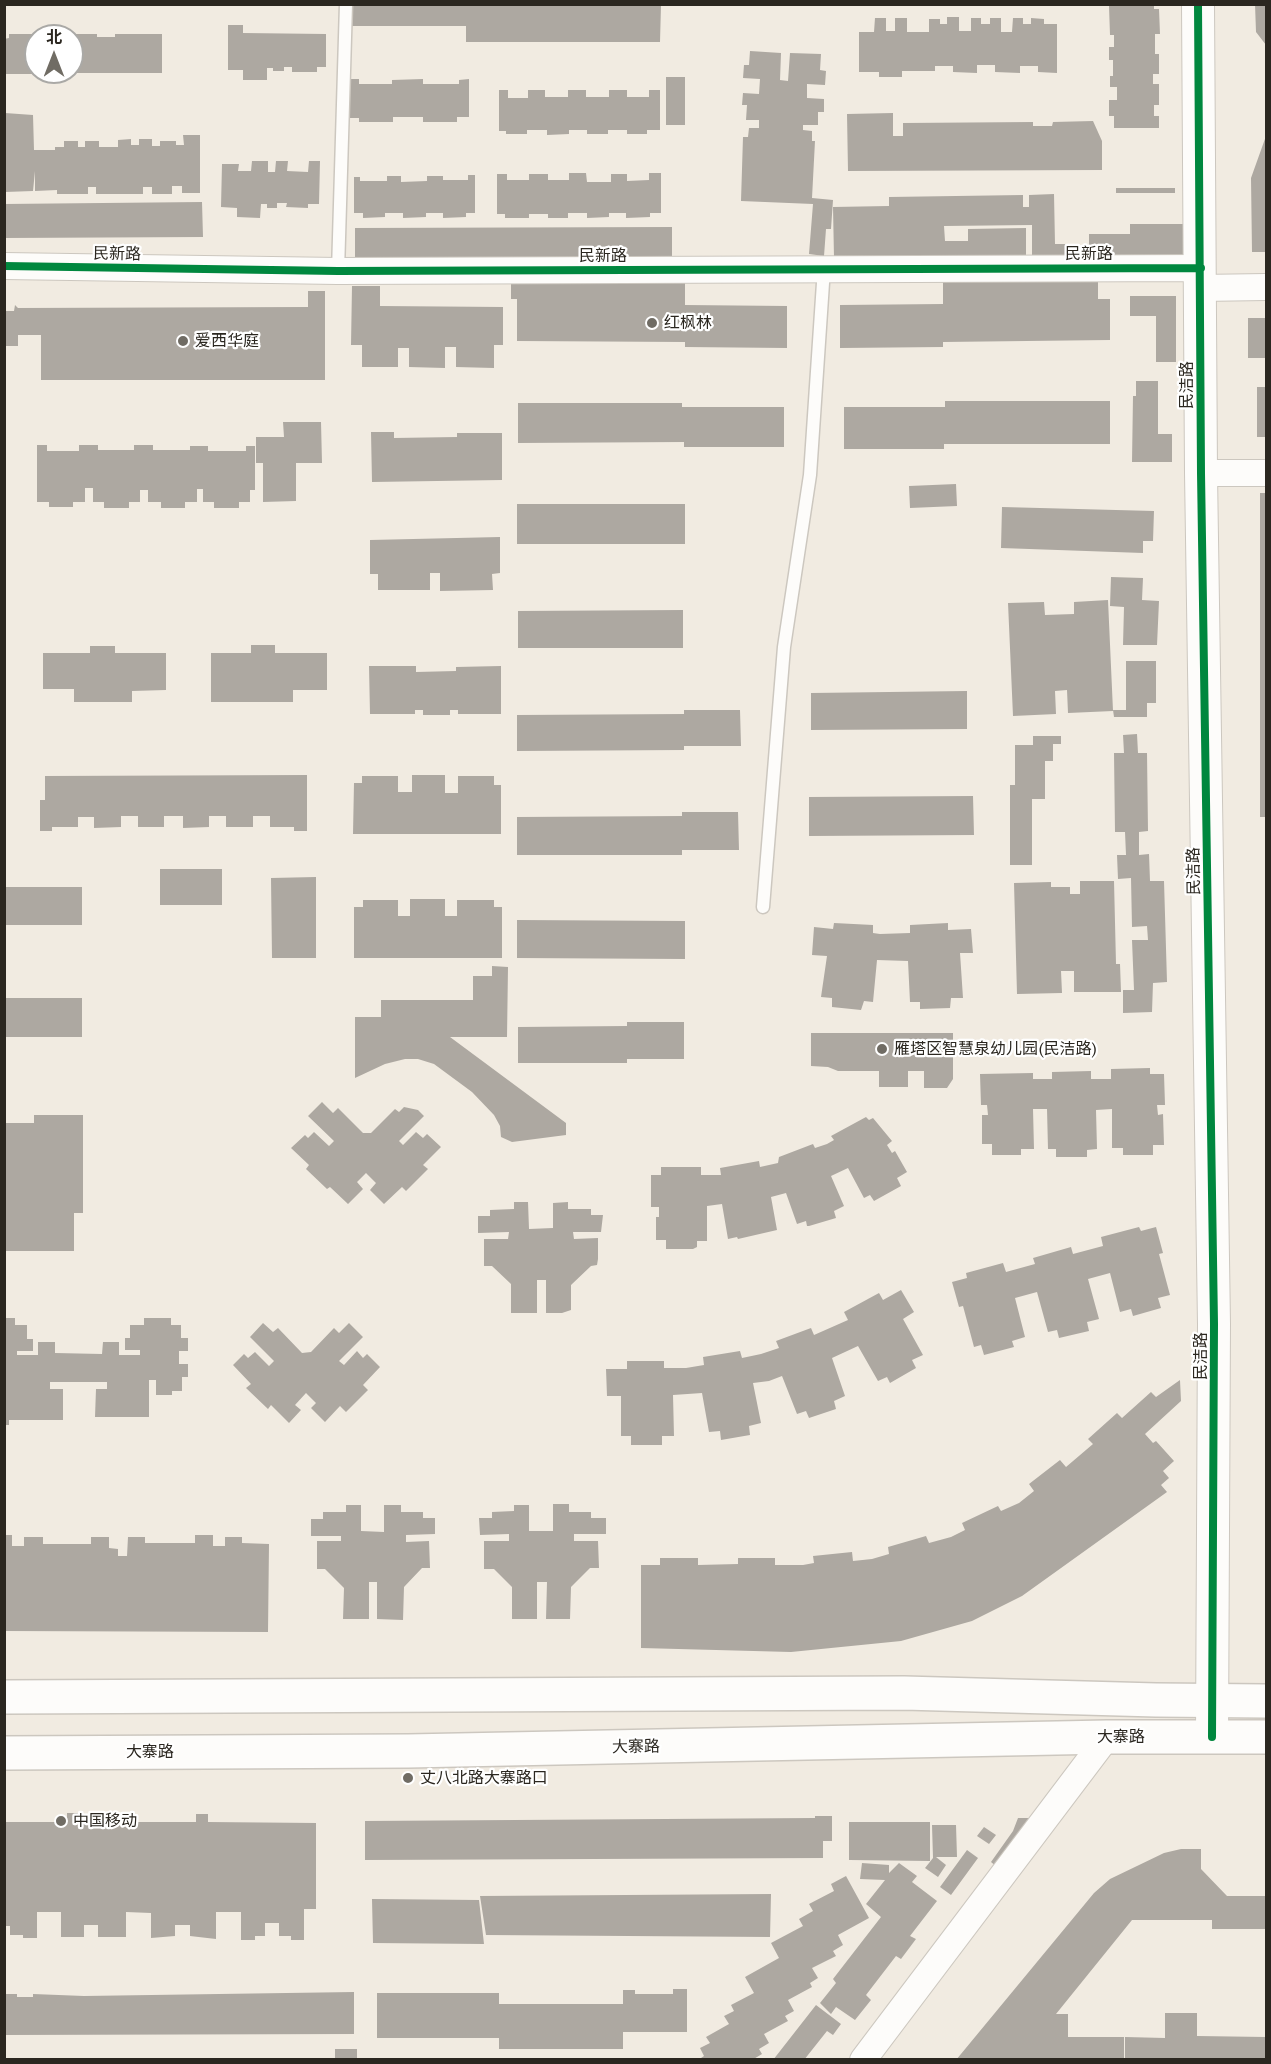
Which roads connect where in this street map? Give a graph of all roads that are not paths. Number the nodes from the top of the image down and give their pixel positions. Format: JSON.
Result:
{"nodes":[{"id":1,"x":346,"y":4,"type":"edge"},
{"id":2,"x":1198,"y":4,"type":"edge"},
{"id":3,"x":4,"y":266,"type":"edge"},
{"id":4,"x":824,"y":268,"type":"junction"},
{"id":5,"x":338,"y":271,"type":"junction"},
{"id":6,"x":1201,"y":278,"type":"junction"},
{"id":7,"x":1266,"y":287,"type":"edge"},
{"id":8,"x":1201,"y":473,"type":"junction"},
{"id":9,"x":1266,"y":473,"type":"edge"},
{"id":10,"x":763,"y":908,"type":"dead end"},
{"id":11,"x":4,"y":1697,"type":"edge"},
{"id":12,"x":1213,"y":1701,"type":"junction"},
{"id":13,"x":1266,"y":1701,"type":"edge"},
{"id":14,"x":1107,"y":1737,"type":"junction"},
{"id":15,"x":1212,"y":1737,"type":"junction"},
{"id":16,"x":1266,"y":1737,"type":"edge"},
{"id":17,"x":4,"y":1753,"type":"edge"},
{"id":18,"x":863,"y":2060,"type":"edge"}],
"edges":[{"from":1,"to":5,"type":"lane"},
{"from":2,"to":6,"type":"street","name":"民洁路"},
{"from":3,"to":5,"type":"street","name":"民新路"},
{"from":4,"to":5,"type":"street","name":"民新路"},
{"from":4,"to":6,"type":"street","name":"民新路"},
{"from":4,"to":10,"type":"lane"},
{"from":6,"to":7,"type":"street","name":"民新路"},
{"from":6,"to":8,"type":"street","name":"民洁路"},
{"from":8,"to":9,"type":"street"},
{"from":8,"to":12,"type":"street","name":"民洁路"},
{"from":11,"to":12,"type":"main road"},
{"from":12,"to":13,"type":"main road"},
{"from":12,"to":15,"type":"street","name":"民洁路"},
{"from":14,"to":15,"type":"main road","name":"大寨路"},
{"from":14,"to":17,"type":"main road","name":"大寨路"},
{"from":14,"to":18,"type":"street"},
{"from":15,"to":16,"type":"main road","name":"大寨路"}]}
